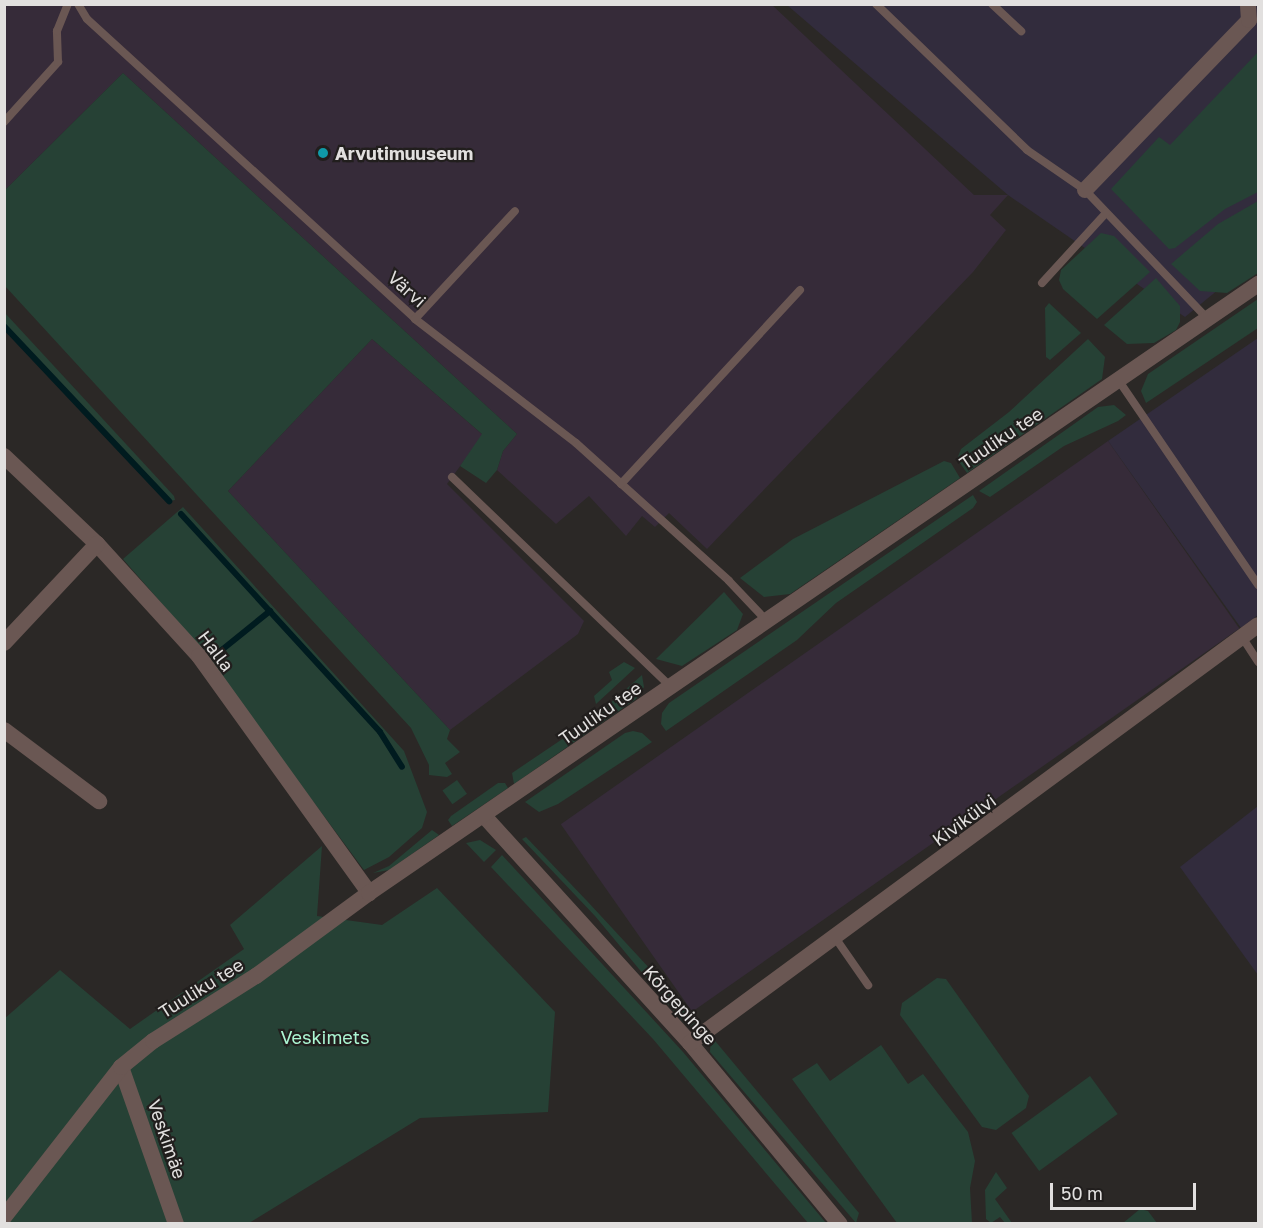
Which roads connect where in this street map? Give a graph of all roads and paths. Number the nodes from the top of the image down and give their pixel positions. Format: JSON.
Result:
{"nodes":[{"id":1,"x":68,"y":4,"type":"edge"},
{"id":2,"x":78,"y":4,"type":"edge"},
{"id":3,"x":992,"y":4,"type":"edge"},
{"id":4,"x":1248,"y":4,"type":"edge"},
{"id":5,"x":883,"y":7,"type":"edge"},
{"id":6,"x":1020,"y":31,"type":"dead end"},
{"id":7,"x":4,"y":122,"type":"edge"},
{"id":8,"x":1084,"y":190,"type":"junction"},
{"id":9,"x":515,"y":211,"type":"dead end"},
{"id":10,"x":1106,"y":213,"type":"junction"},
{"id":11,"x":1042,"y":283,"type":"dead end"},
{"id":12,"x":1258,"y":284,"type":"edge"},
{"id":13,"x":800,"y":290,"type":"dead end"},
{"id":14,"x":415,"y":319,"type":"junction"},
{"id":15,"x":1208,"y":319,"type":"junction"},
{"id":16,"x":1119,"y":381,"type":"junction"},
{"id":17,"x":4,"y":456,"type":"edge"},
{"id":18,"x":452,"y":477,"type":"dead end"},
{"id":19,"x":621,"y":484,"type":"junction"},
{"id":20,"x":96,"y":544,"type":"junction"},
{"id":21,"x":1258,"y":585,"type":"edge"},
{"id":22,"x":768,"y":622,"type":"junction"},
{"id":23,"x":1258,"y":625,"type":"edge"},
{"id":24,"x":1242,"y":637,"type":"junction"},
{"id":25,"x":4,"y":643,"type":"edge"},
{"id":26,"x":1258,"y":662,"type":"edge"},
{"id":27,"x":671,"y":688,"type":"junction"},
{"id":28,"x":4,"y":730,"type":"edge"},
{"id":29,"x":99,"y":801,"type":"dead end"},
{"id":30,"x":485,"y":817,"type":"junction"},
{"id":31,"x":369,"y":894,"type":"junction"},
{"id":32,"x":834,"y":936,"type":"junction"},
{"id":33,"x":868,"y":985,"type":"dead end"},
{"id":34,"x":690,"y":1043,"type":"junction"},
{"id":35,"x":121,"y":1067,"type":"junction"},
{"id":36,"x":4,"y":1217,"type":"edge"},
{"id":37,"x":176,"y":1224,"type":"edge"},
{"id":38,"x":840,"y":1224,"type":"edge"}],
"edges":[{"from":1,"to":7,"type":"lane"},
{"from":2,"to":14,"type":"lane","name":"Värvi"},
{"from":3,"to":6,"type":"lane"},
{"from":4,"to":8,"type":"street"},
{"from":5,"to":8,"type":"lane"},
{"from":8,"to":10,"type":"lane"},
{"from":9,"to":14,"type":"lane"},
{"from":10,"to":11,"type":"lane"},
{"from":10,"to":15,"type":"lane"},
{"from":12,"to":15,"type":"street","name":"Tuuliku tee"},
{"from":13,"to":19,"type":"lane"},
{"from":14,"to":19,"type":"lane","name":"Värvi"},
{"from":15,"to":16,"type":"street","name":"Tuuliku tee"},
{"from":16,"to":21,"type":"lane"},
{"from":16,"to":22,"type":"street","name":"Tuuliku tee"},
{"from":17,"to":20,"type":"street","name":"Halla"},
{"from":18,"to":27,"type":"lane"},
{"from":19,"to":22,"type":"lane","name":"Värvi"},
{"from":20,"to":25,"type":"street"},
{"from":20,"to":31,"type":"street","name":"Halla"},
{"from":22,"to":27,"type":"street","name":"Tuuliku tee"},
{"from":23,"to":24,"type":"street","name":"Kivikülvi"},
{"from":24,"to":26,"type":"lane"},
{"from":24,"to":32,"type":"street","name":"Kivikülvi"},
{"from":27,"to":30,"type":"street","name":"Tuuliku tee"},
{"from":28,"to":29,"type":"street"},
{"from":30,"to":31,"type":"street","name":"Tuuliku tee"},
{"from":30,"to":34,"type":"street","name":"Kõrgepinge"},
{"from":31,"to":35,"type":"street","name":"Tuuliku tee"},
{"from":32,"to":33,"type":"lane"},
{"from":32,"to":34,"type":"street","name":"Kivikülvi"},
{"from":34,"to":38,"type":"street","name":"Kõrgepinge"},
{"from":35,"to":36,"type":"street","name":"Tuuliku tee"},
{"from":35,"to":37,"type":"street","name":"Veskimäe"}]}
